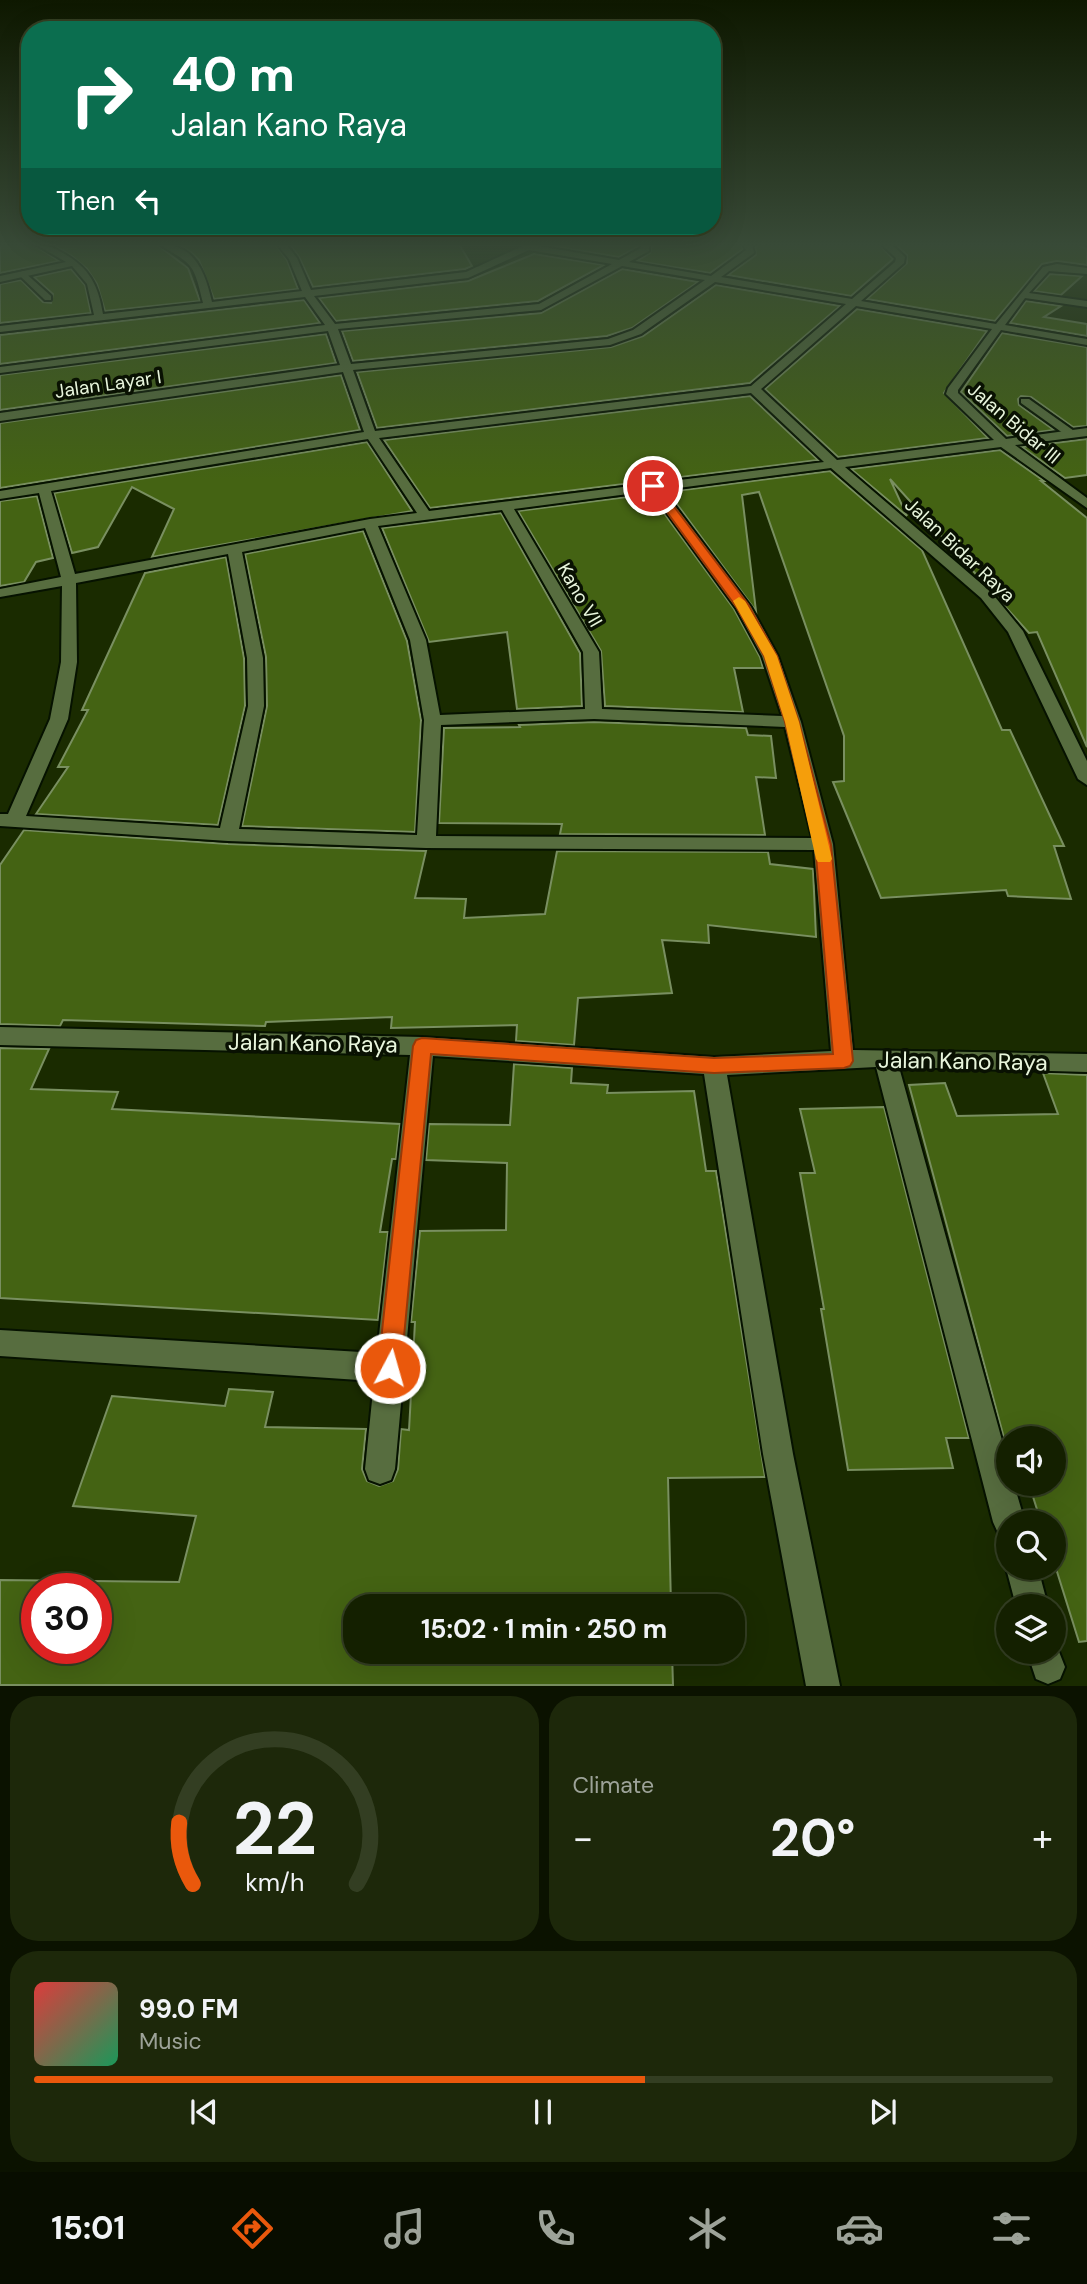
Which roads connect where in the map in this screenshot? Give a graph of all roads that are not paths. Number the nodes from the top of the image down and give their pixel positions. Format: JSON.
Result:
{"nodes":[{"id":1,"x":52,"y":323,"type":"edge"},
{"id":2,"x":329,"y":323,"type":"edge"},
{"id":3,"x":377,"y":323,"type":"edge"},
{"id":4,"x":650,"y":323,"type":"edge"},
{"id":5,"x":831,"y":323,"type":"edge"},
{"id":6,"x":974,"y":323,"type":"edge"},
{"id":7,"x":1003,"y":323,"type":"edge"},
{"id":8,"x":332,"y":327,"type":"junction"},
{"id":9,"x":1000,"y":327,"type":"junction"},
{"id":10,"x":0,"y":329,"type":"edge"},
{"id":11,"x":1087,"y":342,"type":"edge"},
{"id":12,"x":345,"y":368,"type":"junction"},
{"id":13,"x":0,"y":370,"type":"edge"},
{"id":14,"x":754,"y":389,"type":"junction"},
{"id":15,"x":1025,"y":401,"type":"dead end"},
{"id":16,"x":0,"y":417,"type":"edge"},
{"id":17,"x":1087,"y":432,"type":"edge"},
{"id":18,"x":1072,"y":433,"type":"junction"},
{"id":19,"x":371,"y":435,"type":"junction"},
{"id":20,"x":1003,"y":442,"type":"junction"},
{"id":21,"x":834,"y":464,"type":"junction"},
{"id":22,"x":653,"y":486,"type":"junction"},
{"id":23,"x":44,"y":488,"type":"junction"},
{"id":24,"x":0,"y":495,"type":"edge"},
{"id":25,"x":505,"y":504,"type":"junction"},
{"id":26,"x":1087,"y":504,"type":"edge"},
{"id":27,"x":425,"y":515,"type":"junction"},
{"id":28,"x":370,"y":523,"type":"junction"},
{"id":29,"x":234,"y":549,"type":"junction"},
{"id":30,"x":69,"y":580,"type":"junction"},
{"id":31,"x":0,"y":593,"type":"edge"},
{"id":32,"x":594,"y":714,"type":"junction"},
{"id":33,"x":433,"y":720,"type":"junction"},
{"id":34,"x":792,"y":722,"type":"junction"},
{"id":35,"x":1087,"y":779,"type":"edge"},
{"id":36,"x":7,"y":820,"type":"edge"},
{"id":37,"x":228,"y":835,"type":"junction"},
{"id":38,"x":426,"y":842,"type":"junction"},
{"id":39,"x":823,"y":845,"type":"junction"},
{"id":40,"x":0,"y":1036,"type":"edge"},
{"id":41,"x":422,"y":1046,"type":"junction"},
{"id":42,"x":885,"y":1058,"type":"junction"},
{"id":43,"x":844,"y":1061,"type":"junction"},
{"id":44,"x":1087,"y":1063,"type":"edge"},
{"id":45,"x":714,"y":1066,"type":"junction"},
{"id":46,"x":0,"y":1343,"type":"edge"},
{"id":47,"x":390,"y":1368,"type":"junction"},
{"id":48,"x":380,"y":1469,"type":"dead end"},
{"id":49,"x":1006,"y":1510,"type":"edge"},
{"id":50,"x":823,"y":1685,"type":"edge"}],
"edges":[{"from":1,"to":10,"type":"street"},
{"from":2,"to":8,"type":"street"},
{"from":3,"to":8,"type":"street"},
{"from":4,"to":12,"type":"street","name":"Jalan Layar I"},
{"from":5,"to":14,"type":"street"},
{"from":6,"to":9,"type":"street"},
{"from":7,"to":9,"type":"street","name":"Jalan Bidar III"},
{"from":8,"to":12,"type":"street"},
{"from":8,"to":13,"type":"street"},
{"from":9,"to":11,"type":"street"},
{"from":9,"to":20,"type":"street","name":"Jalan Bidar III"},
{"from":12,"to":16,"type":"street","name":"Jalan Layar I"},
{"from":12,"to":19,"type":"street"},
{"from":14,"to":19,"type":"street"},
{"from":14,"to":21,"type":"street","name":"Jalan Bidar Raya"},
{"from":15,"to":18,"type":"street"},
{"from":17,"to":18,"type":"street"},
{"from":18,"to":20,"type":"street"},
{"from":19,"to":23,"type":"street"},
{"from":19,"to":27,"type":"street"},
{"from":20,"to":21,"type":"street"},
{"from":20,"to":26,"type":"street","name":"Jalan Bidar III"},
{"from":21,"to":22,"type":"street"},
{"from":21,"to":35,"type":"street","name":"Jalan Bidar Raya"},
{"from":22,"to":25,"type":"street"},
{"from":22,"to":34,"type":"street"},
{"from":23,"to":24,"type":"street"},
{"from":23,"to":30,"type":"street"},
{"from":25,"to":27,"type":"street"},
{"from":25,"to":32,"type":"street","name":"Kano VII"},
{"from":27,"to":28,"type":"street"},
{"from":28,"to":29,"type":"street"},
{"from":28,"to":33,"type":"street"},
{"from":29,"to":30,"type":"street"},
{"from":29,"to":37,"type":"street"},
{"from":30,"to":31,"type":"street"},
{"from":30,"to":36,"type":"street"},
{"from":32,"to":33,"type":"street"},
{"from":32,"to":34,"type":"street"},
{"from":33,"to":38,"type":"street"},
{"from":34,"to":39,"type":"street"},
{"from":36,"to":37,"type":"street"},
{"from":37,"to":38,"type":"street"},
{"from":38,"to":39,"type":"street"},
{"from":39,"to":43,"type":"street"},
{"from":40,"to":41,"type":"street","name":"Jalan Kano Raya"},
{"from":41,"to":45,"type":"street","name":"Jalan Kano Raya"},
{"from":41,"to":47,"type":"street"},
{"from":42,"to":43,"type":"street","name":"Jalan Kano Raya"},
{"from":42,"to":44,"type":"street","name":"Jalan Kano Raya"},
{"from":42,"to":49,"type":"street"},
{"from":43,"to":45,"type":"street","name":"Jalan Kano Raya"},
{"from":45,"to":50,"type":"street"},
{"from":46,"to":47,"type":"street"},
{"from":47,"to":48,"type":"street"}]}
